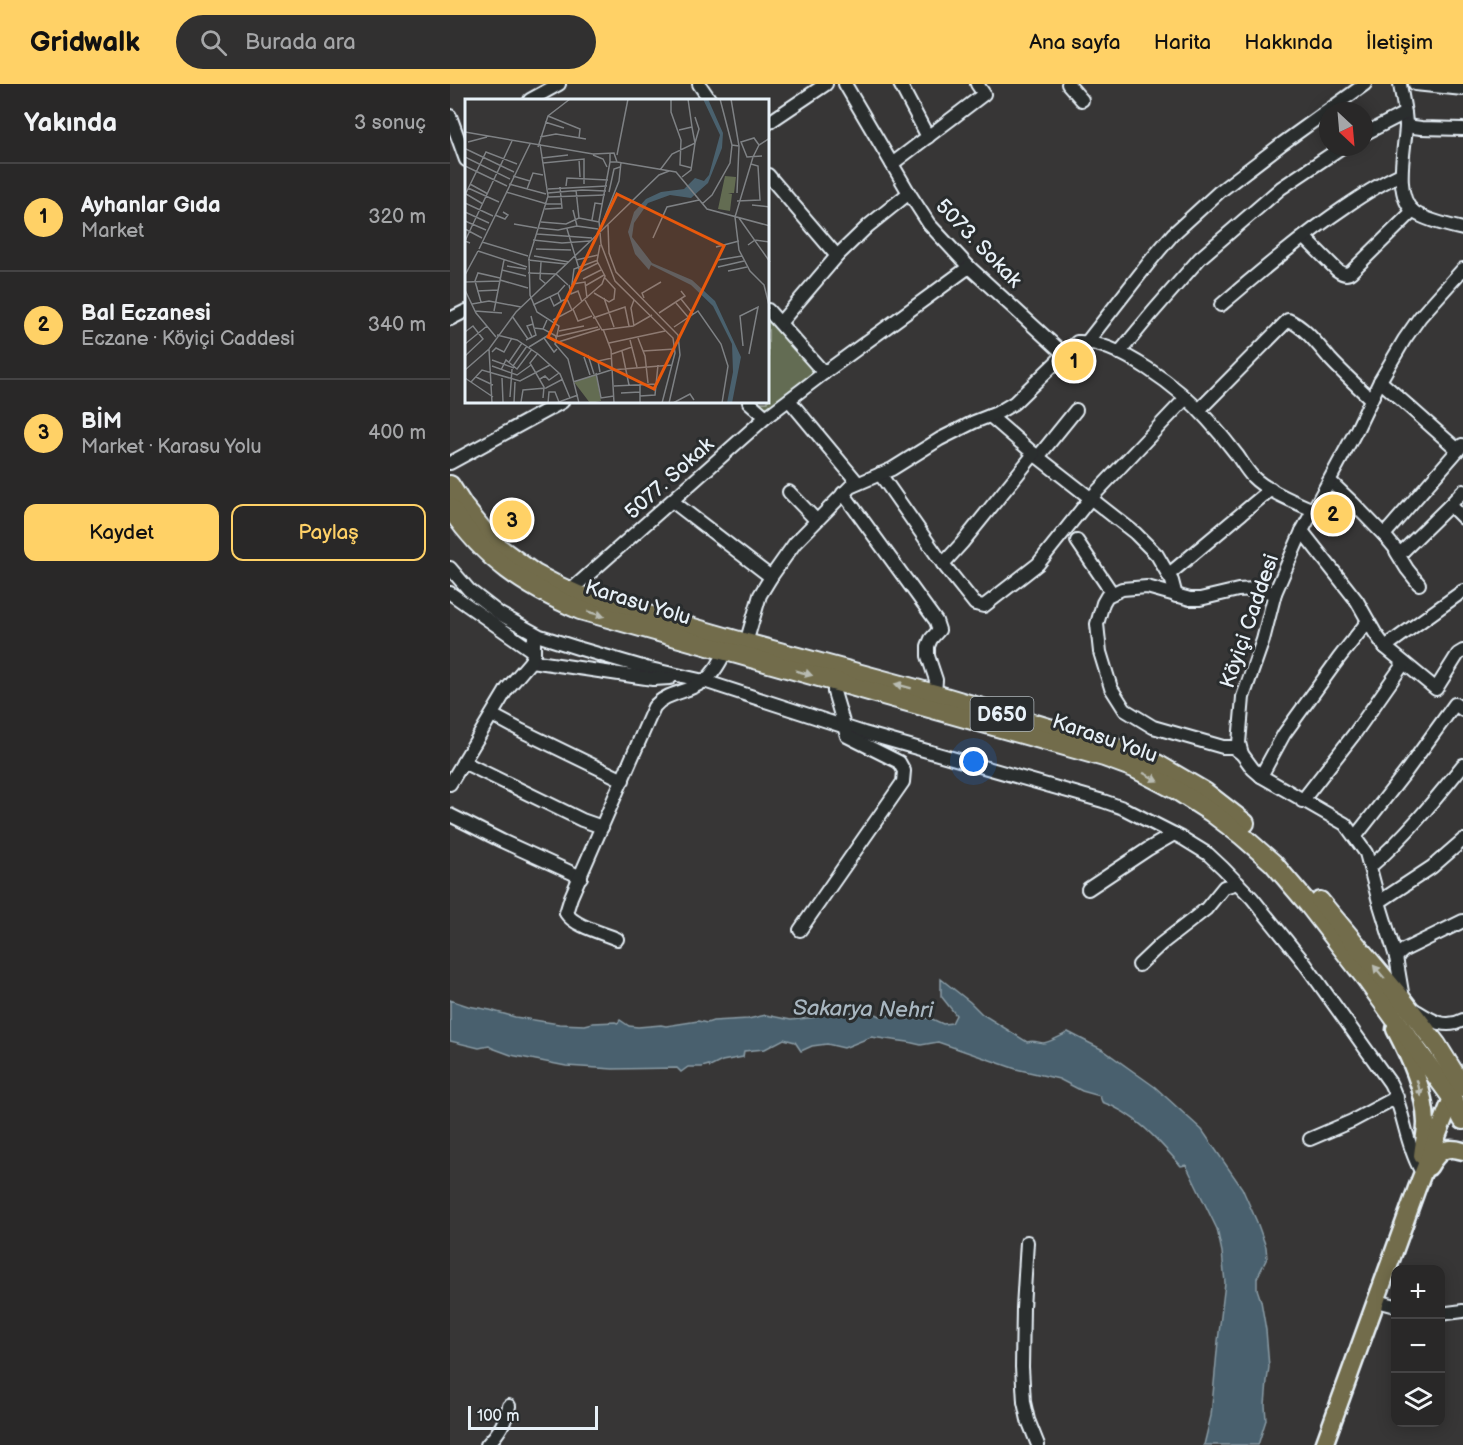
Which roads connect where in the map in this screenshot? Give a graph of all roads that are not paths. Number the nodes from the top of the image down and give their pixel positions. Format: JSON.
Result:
{"nodes":[{"id":1,"x":559,"y":84,"type":"edge"},
{"id":2,"x":826,"y":84,"type":"edge"},
{"id":3,"x":845,"y":84,"type":"edge"},
{"id":4,"x":900,"y":84,"type":"edge"},
{"id":5,"x":977,"y":84,"type":"edge"},
{"id":6,"x":1068,"y":84,"type":"edge"},
{"id":7,"x":1365,"y":84,"type":"edge"},
{"id":8,"x":1400,"y":84,"type":"edge"},
{"id":9,"x":1415,"y":84,"type":"edge"},
{"id":10,"x":701,"y":85,"type":"edge"},
{"id":11,"x":1463,"y":89,"type":"edge"},
{"id":12,"x":532,"y":99,"type":"edge"},
{"id":13,"x":709,"y":99,"type":"edge"},
{"id":14,"x":1082,"y":100,"type":"dead end"},
{"id":15,"x":450,"y":116,"type":"edge"},
{"id":16,"x":1405,"y":120,"type":"junction"},
{"id":17,"x":770,"y":122,"type":"edge"},
{"id":18,"x":1463,"y":129,"type":"edge"},
{"id":19,"x":462,"y":131,"type":"edge"},
{"id":20,"x":1373,"y":131,"type":"edge"},
{"id":21,"x":928,"y":137,"type":"junction"},
{"id":22,"x":465,"y":153,"type":"edge"},
{"id":23,"x":1329,"y":156,"type":"edge"},
{"id":24,"x":892,"y":164,"type":"junction"},
{"id":25,"x":1401,"y":174,"type":"junction"},
{"id":26,"x":770,"y":177,"type":"edge"},
{"id":27,"x":909,"y":193,"type":"junction"},
{"id":28,"x":1413,"y":211,"type":"junction"},
{"id":29,"x":1463,"y":229,"type":"edge"},
{"id":30,"x":1304,"y":237,"type":"junction"},
{"id":31,"x":837,"y":256,"type":"junction"},
{"id":32,"x":969,"y":267,"type":"junction"},
{"id":33,"x":1463,"y":269,"type":"edge"},
{"id":34,"x":1453,"y":280,"type":"junction"},
{"id":35,"x":1463,"y":290,"type":"edge"},
{"id":36,"x":1221,"y":305,"type":"dead end"},
{"id":37,"x":770,"y":311,"type":"edge"},
{"id":38,"x":465,"y":312,"type":"edge"},
{"id":39,"x":450,"y":319,"type":"edge"},
{"id":40,"x":780,"y":323,"type":"junction"},
{"id":41,"x":1087,"y":342,"type":"junction"},
{"id":42,"x":1119,"y":353,"type":"junction"},
{"id":43,"x":1065,"y":354,"type":"junction"},
{"id":44,"x":824,"y":373,"type":"junction"},
{"id":45,"x":1380,"y":381,"type":"junction"},
{"id":46,"x":1186,"y":398,"type":"junction"},
{"id":47,"x":1371,"y":399,"type":"junction"},
{"id":48,"x":789,"y":400,"type":"junction"},
{"id":49,"x":558,"y":404,"type":"edge"},
{"id":50,"x":751,"y":404,"type":"edge"},
{"id":51,"x":1076,"y":410,"type":"dead end"},
{"id":52,"x":1198,"y":410,"type":"junction"},
{"id":53,"x":990,"y":416,"type":"junction"},
{"id":54,"x":766,"y":417,"type":"junction"},
{"id":55,"x":1461,"y":447,"type":"edge"},
{"id":56,"x":1036,"y":455,"type":"junction"},
{"id":57,"x":450,"y":464,"type":"edge"},
{"id":58,"x":880,"y":474,"type":"junction"},
{"id":59,"x":1330,"y":481,"type":"junction"},
{"id":60,"x":858,"y":483,"type":"junction"},
{"id":61,"x":450,"y":485,"type":"edge"},
{"id":62,"x":1271,"y":489,"type":"junction"},
{"id":63,"x":1463,"y":491,"type":"edge"},
{"id":64,"x":789,"y":492,"type":"dead end"},
{"id":65,"x":843,"y":493,"type":"junction"},
{"id":66,"x":1090,"y":499,"type":"junction"},
{"id":67,"x":672,"y":501,"type":"junction"},
{"id":68,"x":1450,"y":505,"type":"junction"},
{"id":69,"x":450,"y":508,"type":"edge"},
{"id":70,"x":1313,"y":510,"type":"junction"},
{"id":71,"x":1463,"y":518,"type":"edge"},
{"id":72,"x":816,"y":520,"type":"junction"},
{"id":73,"x":1302,"y":531,"type":"junction"},
{"id":74,"x":1384,"y":535,"type":"junction"},
{"id":75,"x":1077,"y":541,"type":"dead end"},
{"id":76,"x":1396,"y":551,"type":"junction"},
{"id":77,"x":943,"y":564,"type":"junction"},
{"id":78,"x":450,"y":568,"type":"edge"},
{"id":79,"x":1168,"y":575,"type":"junction"},
{"id":80,"x":771,"y":577,"type":"junction"},
{"id":81,"x":1419,"y":584,"type":"dead end"},
{"id":82,"x":570,"y":591,"type":"junction"},
{"id":83,"x":1463,"y":591,"type":"edge"},
{"id":84,"x":450,"y":593,"type":"edge"},
{"id":85,"x":1112,"y":593,"type":"junction"},
{"id":86,"x":1275,"y":593,"type":"junction"},
{"id":87,"x":1176,"y":596,"type":"junction"},
{"id":88,"x":1368,"y":621,"type":"junction"},
{"id":89,"x":534,"y":634,"type":"junction"},
{"id":90,"x":746,"y":643,"type":"junction"},
{"id":91,"x":1385,"y":647,"type":"junction"},
{"id":92,"x":726,"y":651,"type":"junction"},
{"id":93,"x":1463,"y":651,"type":"edge"},
{"id":94,"x":533,"y":657,"type":"junction"},
{"id":95,"x":1404,"y":663,"type":"junction"},
{"id":96,"x":689,"y":678,"type":"junction"},
{"id":97,"x":704,"y":681,"type":"junction"},
{"id":98,"x":834,"y":681,"type":"junction"},
{"id":99,"x":935,"y":694,"type":"junction"},
{"id":100,"x":1463,"y":710,"type":"edge"},
{"id":101,"x":492,"y":715,"type":"junction"},
{"id":102,"x":845,"y":727,"type":"junction"},
{"id":103,"x":1242,"y":754,"type":"junction"},
{"id":104,"x":463,"y":762,"type":"junction"},
{"id":105,"x":1463,"y":765,"type":"edge"},
{"id":106,"x":1261,"y":776,"type":"junction"},
{"id":107,"x":623,"y":780,"type":"junction"},
{"id":108,"x":450,"y":783,"type":"edge"},
{"id":109,"x":1302,"y":801,"type":"junction"},
{"id":110,"x":450,"y":815,"type":"edge"},
{"id":111,"x":602,"y":827,"type":"junction"},
{"id":112,"x":1174,"y":834,"type":"junction"},
{"id":113,"x":1354,"y":837,"type":"junction"},
{"id":114,"x":1463,"y":840,"type":"edge"},
{"id":115,"x":1370,"y":867,"type":"junction"},
{"id":116,"x":581,"y":877,"type":"junction"},
{"id":117,"x":1238,"y":883,"type":"junction"},
{"id":118,"x":1088,"y":889,"type":"dead end"},
{"id":119,"x":1379,"y":902,"type":"junction"},
{"id":120,"x":1463,"y":921,"type":"edge"},
{"id":121,"x":800,"y":930,"type":"dead end"},
{"id":122,"x":617,"y":939,"type":"dead end"},
{"id":123,"x":1396,"y":957,"type":"junction"},
{"id":124,"x":1139,"y":965,"type":"dead end"},
{"id":125,"x":1366,"y":979,"type":"junction"},
{"id":126,"x":1404,"y":1002,"type":"junction"},
{"id":127,"x":1463,"y":1020,"type":"edge"},
{"id":128,"x":1459,"y":1085,"type":"edge"},
{"id":129,"x":1397,"y":1097,"type":"junction"},
{"id":130,"x":1463,"y":1120,"type":"edge"},
{"id":131,"x":1310,"y":1139,"type":"dead end"},
{"id":132,"x":1463,"y":1151,"type":"edge"},
{"id":133,"x":1420,"y":1168,"type":"junction"},
{"id":134,"x":1417,"y":1188,"type":"junction"},
{"id":135,"x":1027,"y":1242,"type":"dead end"},
{"id":136,"x":1377,"y":1301,"type":"junction"},
{"id":137,"x":1391,"y":1305,"type":"edge"},
{"id":138,"x":1463,"y":1311,"type":"edge"},
{"id":139,"x":1445,"y":1313,"type":"edge"},
{"id":140,"x":509,"y":1406,"type":"dead end"},
{"id":141,"x":487,"y":1445,"type":"edge"},
{"id":142,"x":1038,"y":1445,"type":"edge"},
{"id":143,"x":1324,"y":1445,"type":"edge"}],
"edges":[{"from":1,"to":12,"type":"street"},
{"from":2,"to":17,"type":"street"},
{"from":3,"to":24,"type":"street","name":"5073. Sokak"},
{"from":4,"to":21,"type":"street"},
{"from":5,"to":21,"type":"street"},
{"from":6,"to":14,"type":"street"},
{"from":7,"to":41,"type":"street"},
{"from":8,"to":16,"type":"street"},
{"from":9,"to":11,"type":"street"},
{"from":10,"to":13,"type":"street"},
{"from":15,"to":19,"type":"street"},
{"from":16,"to":18,"type":"street"},
{"from":16,"to":20,"type":"street"},
{"from":16,"to":25,"type":"street"},
{"from":19,"to":22,"type":"street"},
{"from":21,"to":24,"type":"street"},
{"from":23,"to":42,"type":"street"},
{"from":24,"to":27,"type":"street","name":"5073. Sokak"},
{"from":25,"to":28,"type":"street"},
{"from":25,"to":30,"type":"street"},
{"from":26,"to":31,"type":"street"},
{"from":27,"to":31,"type":"street"},
{"from":27,"to":32,"type":"street","name":"5073. Sokak"},
{"from":28,"to":29,"type":"street"},
{"from":28,"to":30,"type":"street"},
{"from":30,"to":36,"type":"street"},
{"from":31,"to":40,"type":"street"},
{"from":32,"to":43,"type":"street","name":"5073. Sokak"},
{"from":32,"to":44,"type":"street","name":"5077. Sokak"},
{"from":33,"to":34,"type":"street","name":"Köyiçi Caddesi"},
{"from":34,"to":35,"type":"street"},
{"from":34,"to":45,"type":"street","name":"Köyiçi Caddesi"},
{"from":37,"to":40,"type":"street"},
{"from":38,"to":39,"type":"street"},
{"from":40,"to":44,"type":"street"},
{"from":41,"to":42,"type":"street"},
{"from":41,"to":43,"type":"street"},
{"from":42,"to":46,"type":"street"},
{"from":43,"to":53,"type":"street"},
{"from":44,"to":48,"type":"street","name":"5077. Sokak"},
{"from":45,"to":47,"type":"street","name":"Köyiçi Caddesi"},
{"from":45,"to":55,"type":"street"},
{"from":46,"to":52,"type":"street"},
{"from":46,"to":66,"type":"street"},
{"from":47,"to":52,"type":"street"},
{"from":47,"to":59,"type":"street","name":"Köyiçi Caddesi"},
{"from":48,"to":54,"type":"street","name":"5077. Sokak"},
{"from":48,"to":60,"type":"street"},
{"from":49,"to":57,"type":"street"},
{"from":50,"to":54,"type":"street"},
{"from":51,"to":56,"type":"street"},
{"from":52,"to":62,"type":"street"},
{"from":53,"to":56,"type":"street"},
{"from":53,"to":58,"type":"street"},
{"from":54,"to":67,"type":"street","name":"5077. Sokak"},
{"from":55,"to":74,"type":"street"},
{"from":56,"to":66,"type":"street"},
{"from":56,"to":77,"type":"street"},
{"from":58,"to":60,"type":"street"},
{"from":58,"to":77,"type":"street"},
{"from":59,"to":70,"type":"street","name":"Köyiçi Caddesi"},
{"from":59,"to":74,"type":"street"},
{"from":60,"to":65,"type":"street"},
{"from":61,"to":82,"type":"highway","name":"Karasu Yolu","number":"D650"},
{"from":62,"to":70,"type":"street"},
{"from":62,"to":79,"type":"street"},
{"from":63,"to":68,"type":"street"},
{"from":64,"to":72,"type":"street"},
{"from":65,"to":72,"type":"street"},
{"from":65,"to":99,"type":"street"},
{"from":66,"to":77,"type":"street"},
{"from":66,"to":79,"type":"street"},
{"from":67,"to":80,"type":"street"},
{"from":67,"to":82,"type":"street","name":"5077. Sokak"},
{"from":68,"to":71,"type":"street"},
{"from":68,"to":76,"type":"street"},
{"from":69,"to":92,"type":"highway","name":"Karasu Yolu","number":"D650","one_way":true},
{"from":70,"to":73,"type":"street","name":"Köyiçi Caddesi"},
{"from":72,"to":80,"type":"street"},
{"from":73,"to":86,"type":"street","name":"Köyiçi Caddesi"},
{"from":73,"to":88,"type":"street"},
{"from":74,"to":76,"type":"street"},
{"from":75,"to":85,"type":"street"},
{"from":76,"to":81,"type":"street"},
{"from":78,"to":89,"type":"street"},
{"from":79,"to":87,"type":"street"},
{"from":80,"to":90,"type":"street"},
{"from":82,"to":90,"type":"highway","name":"Karasu Yolu","number":"D650"},
{"from":83,"to":91,"type":"street"},
{"from":84,"to":94,"type":"street"},
{"from":85,"to":87,"type":"street"},
{"from":85,"to":103,"type":"street"},
{"from":86,"to":87,"type":"street"},
{"from":86,"to":103,"type":"street","name":"Köyiçi Caddesi"},
{"from":88,"to":91,"type":"street"},
{"from":88,"to":106,"type":"street"},
{"from":89,"to":94,"type":"street"},
{"from":89,"to":96,"type":"street"},
{"from":99,"to":90,"type":"highway","name":"Karasu Yolu","number":"D650","one_way":true},
{"from":91,"to":95,"type":"street"},
{"from":92,"to":97,"type":"street"},
{"from":92,"to":98,"type":"highway","name":"Karasu Yolu","number":"D650","one_way":true},
{"from":93,"to":95,"type":"street"},
{"from":94,"to":96,"type":"street"},
{"from":94,"to":101,"type":"street"},
{"from":95,"to":109,"type":"street"},
{"from":96,"to":97,"type":"street"},
{"from":97,"to":102,"type":"street"},
{"from":97,"to":107,"type":"street"},
{"from":98,"to":102,"type":"street"},
{"from":98,"to":125,"type":"highway","name":"Karasu Yolu","number":"D650","one_way":true},
{"from":126,"to":99,"type":"highway","name":"Karasu Yolu","number":"D650","one_way":true},
{"from":100,"to":113,"type":"street"},
{"from":101,"to":104,"type":"street"},
{"from":101,"to":107,"type":"street"},
{"from":102,"to":112,"type":"street"},
{"from":102,"to":121,"type":"street"},
{"from":103,"to":106,"type":"street"},
{"from":104,"to":108,"type":"street"},
{"from":104,"to":111,"type":"street"},
{"from":105,"to":115,"type":"street"},
{"from":106,"to":109,"type":"street"},
{"from":107,"to":111,"type":"street"},
{"from":109,"to":113,"type":"street"},
{"from":110,"to":116,"type":"street"},
{"from":111,"to":116,"type":"street"},
{"from":112,"to":117,"type":"street"},
{"from":112,"to":118,"type":"street"},
{"from":113,"to":115,"type":"street"},
{"from":114,"to":119,"type":"street"},
{"from":115,"to":119,"type":"street"},
{"from":116,"to":122,"type":"street"},
{"from":117,"to":124,"type":"street"},
{"from":117,"to":129,"type":"street"},
{"from":119,"to":123,"type":"street"},
{"from":120,"to":123,"type":"street"},
{"from":123,"to":126,"type":"street"},
{"from":125,"to":128,"type":"highway","name":"Karasu Yolu","number":"D650"},
{"from":125,"to":133,"type":"main road","one_way":true},
{"from":126,"to":127,"type":"street"},
{"from":126,"to":128,"type":"highway","name":"Karasu Yolu","number":"D650"},
{"from":128,"to":130,"type":"highway","name":"Karasu Yolu","number":"D650"},
{"from":128,"to":134,"type":"main road"},
{"from":129,"to":131,"type":"street"},
{"from":129,"to":133,"type":"street"},
{"from":132,"to":134,"type":"main road"},
{"from":133,"to":134,"type":"main road"},
{"from":134,"to":136,"type":"main road"},
{"from":135,"to":142,"type":"street"},
{"from":136,"to":137,"type":"street"},
{"from":136,"to":143,"type":"main road"},
{"from":138,"to":139,"type":"street"},
{"from":140,"to":141,"type":"street"}]}
